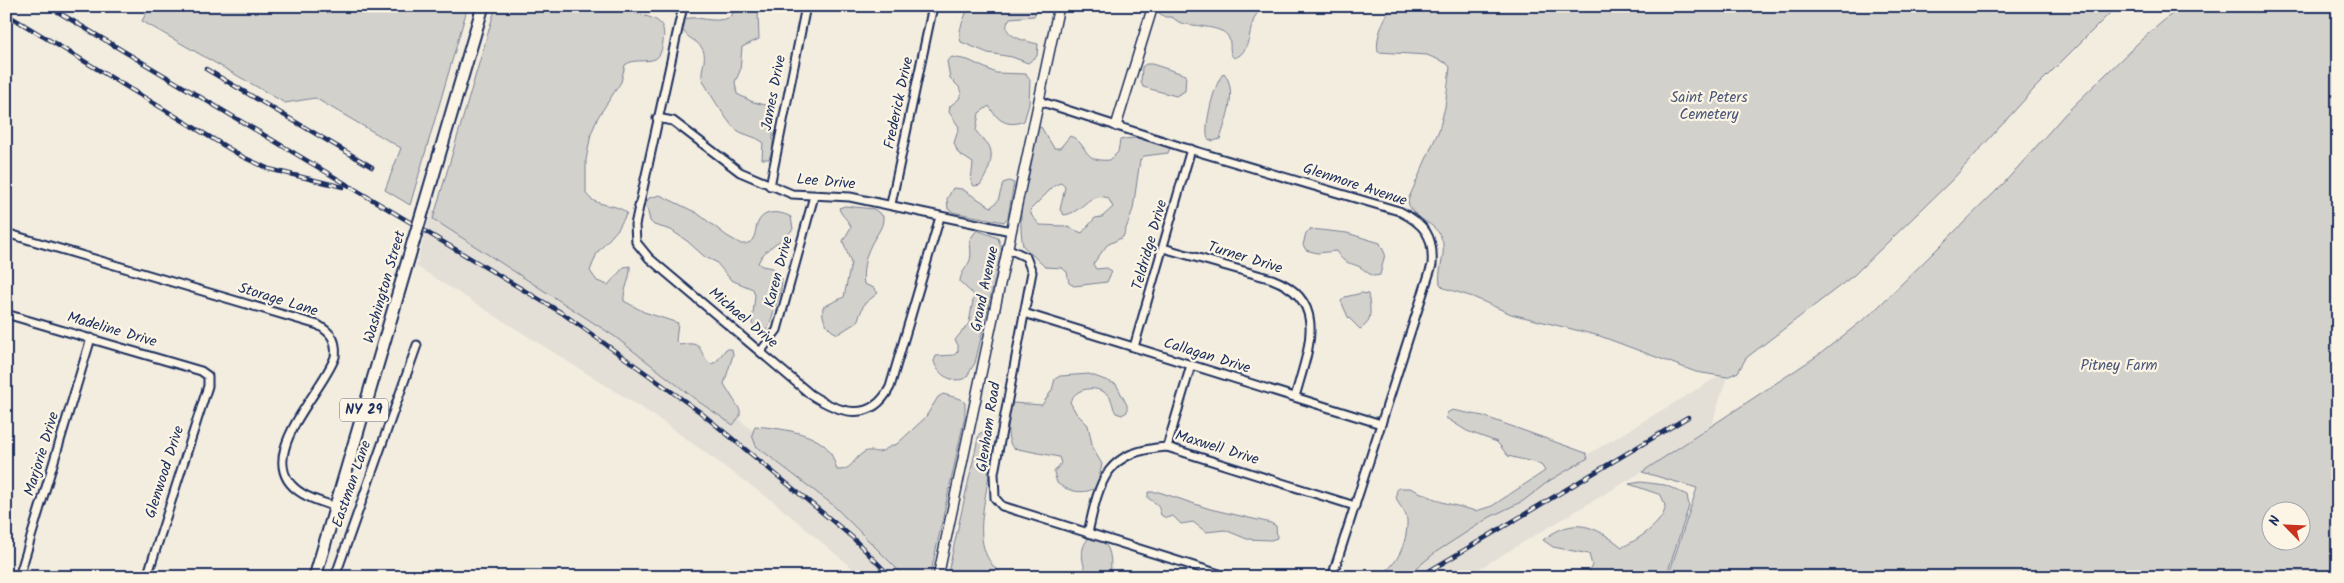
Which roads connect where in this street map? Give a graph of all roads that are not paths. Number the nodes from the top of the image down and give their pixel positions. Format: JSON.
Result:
{"nodes":[{"id":1,"x":483,"y":6,"type":"edge"},
{"id":2,"x":683,"y":6,"type":"edge"},
{"id":3,"x":806,"y":6,"type":"edge"},
{"id":4,"x":933,"y":6,"type":"edge"},
{"id":5,"x":1058,"y":6,"type":"edge"},
{"id":6,"x":1153,"y":6,"type":"edge"},
{"id":7,"x":1039,"y":101,"type":"junction"},
{"id":8,"x":657,"y":118,"type":"junction"},
{"id":9,"x":1116,"y":126,"type":"junction"},
{"id":10,"x":1191,"y":149,"type":"junction"},
{"id":11,"x":770,"y":186,"type":"junction"},
{"id":12,"x":814,"y":196,"type":"junction"},
{"id":13,"x":891,"y":204,"type":"junction"},
{"id":14,"x":940,"y":217,"type":"junction"},
{"id":15,"x":1010,"y":231,"type":"junction"},
{"id":16,"x":6,"y":233,"type":"edge"},
{"id":17,"x":1007,"y":248,"type":"junction"},
{"id":18,"x":1163,"y":248,"type":"junction"},
{"id":19,"x":1024,"y":313,"type":"junction"},
{"id":20,"x":6,"y":314,"type":"edge"},
{"id":21,"x":91,"y":338,"type":"junction"},
{"id":22,"x":417,"y":345,"type":"dead end"},
{"id":23,"x":1134,"y":347,"type":"junction"},
{"id":24,"x":761,"y":350,"type":"junction"},
{"id":25,"x":1191,"y":365,"type":"junction"},
{"id":26,"x":208,"y":376,"type":"joint"},
{"id":27,"x":1295,"y":397,"type":"junction"},
{"id":28,"x":1381,"y":424,"type":"junction"},
{"id":29,"x":1168,"y":446,"type":"junction"},
{"id":30,"x":1355,"y":506,"type":"junction"},
{"id":31,"x":336,"y":507,"type":"junction"},
{"id":32,"x":1088,"y":532,"type":"junction"},
{"id":33,"x":19,"y":577,"type":"edge"},
{"id":34,"x":147,"y":577,"type":"edge"},
{"id":35,"x":315,"y":577,"type":"edge"},
{"id":36,"x":335,"y":577,"type":"edge"},
{"id":37,"x":938,"y":577,"type":"edge"},
{"id":38,"x":1229,"y":577,"type":"edge"},
{"id":39,"x":1332,"y":577,"type":"edge"}],
"edges":[{"from":1,"to":31,"type":"highway","name":"Washington Street","number":"NY 29","bridge":true},
{"from":2,"to":8,"type":"street","name":"Michael Drive"},
{"from":3,"to":11,"type":"street","name":"James Drive"},
{"from":4,"to":13,"type":"street","name":"Frederick Drive"},
{"from":5,"to":7,"type":"street","name":"Grand Avenue"},
{"from":6,"to":9,"type":"street"},
{"from":7,"to":9,"type":"street","name":"Glenmore Avenue"},
{"from":7,"to":15,"type":"street","name":"Grand Avenue"},
{"from":8,"to":11,"type":"street","name":"Lee Drive"},
{"from":8,"to":24,"type":"street","name":"Michael Drive"},
{"from":9,"to":10,"type":"street","name":"Glenmore Avenue"},
{"from":10,"to":18,"type":"street","name":"Teldridge Drive"},
{"from":10,"to":28,"type":"street","name":"Glenmore Avenue"},
{"from":11,"to":12,"type":"street","name":"Lee Drive"},
{"from":12,"to":13,"type":"street","name":"Lee Drive"},
{"from":12,"to":24,"type":"street","name":"Karen Drive"},
{"from":13,"to":14,"type":"street","name":"Lee Drive"},
{"from":14,"to":15,"type":"street","name":"Lee Drive"},
{"from":14,"to":24,"type":"street","name":"Michael Drive"},
{"from":15,"to":17,"type":"street","name":"Grand Avenue"},
{"from":16,"to":31,"type":"street","name":"Storage Lane"},
{"from":17,"to":19,"type":"street","name":"Glenham Road"},
{"from":17,"to":37,"type":"street","name":"Grand Avenue"},
{"from":18,"to":23,"type":"street","name":"Teldridge Drive"},
{"from":18,"to":27,"type":"street","name":"Turner Drive"},
{"from":19,"to":23,"type":"street","name":"Callagan Drive"},
{"from":19,"to":32,"type":"street","name":"Glenham Road"},
{"from":20,"to":21,"type":"street","name":"Madeline Drive"},
{"from":21,"to":26,"type":"street","name":"Madeline Drive"},
{"from":21,"to":33,"type":"street","name":"Marjorie Drive"},
{"from":22,"to":36,"type":"street","name":"Eastman Lane"},
{"from":23,"to":25,"type":"street","name":"Callagan Drive"},
{"from":25,"to":27,"type":"street","name":"Callagan Drive"},
{"from":25,"to":29,"type":"street"},
{"from":26,"to":34,"type":"street","name":"Glenwood Drive"},
{"from":27,"to":28,"type":"street","name":"Callagan Drive"},
{"from":28,"to":30,"type":"street","name":"Glenmore Avenue"},
{"from":29,"to":30,"type":"street","name":"Maxwell Drive"},
{"from":29,"to":32,"type":"street","name":"Maxwell Drive"},
{"from":30,"to":39,"type":"street","name":"Glenmore Avenue"},
{"from":31,"to":35,"type":"highway","name":"Washington Street","number":"NY 29"},
{"from":32,"to":38,"type":"street","name":"Glenham Road"}]}
